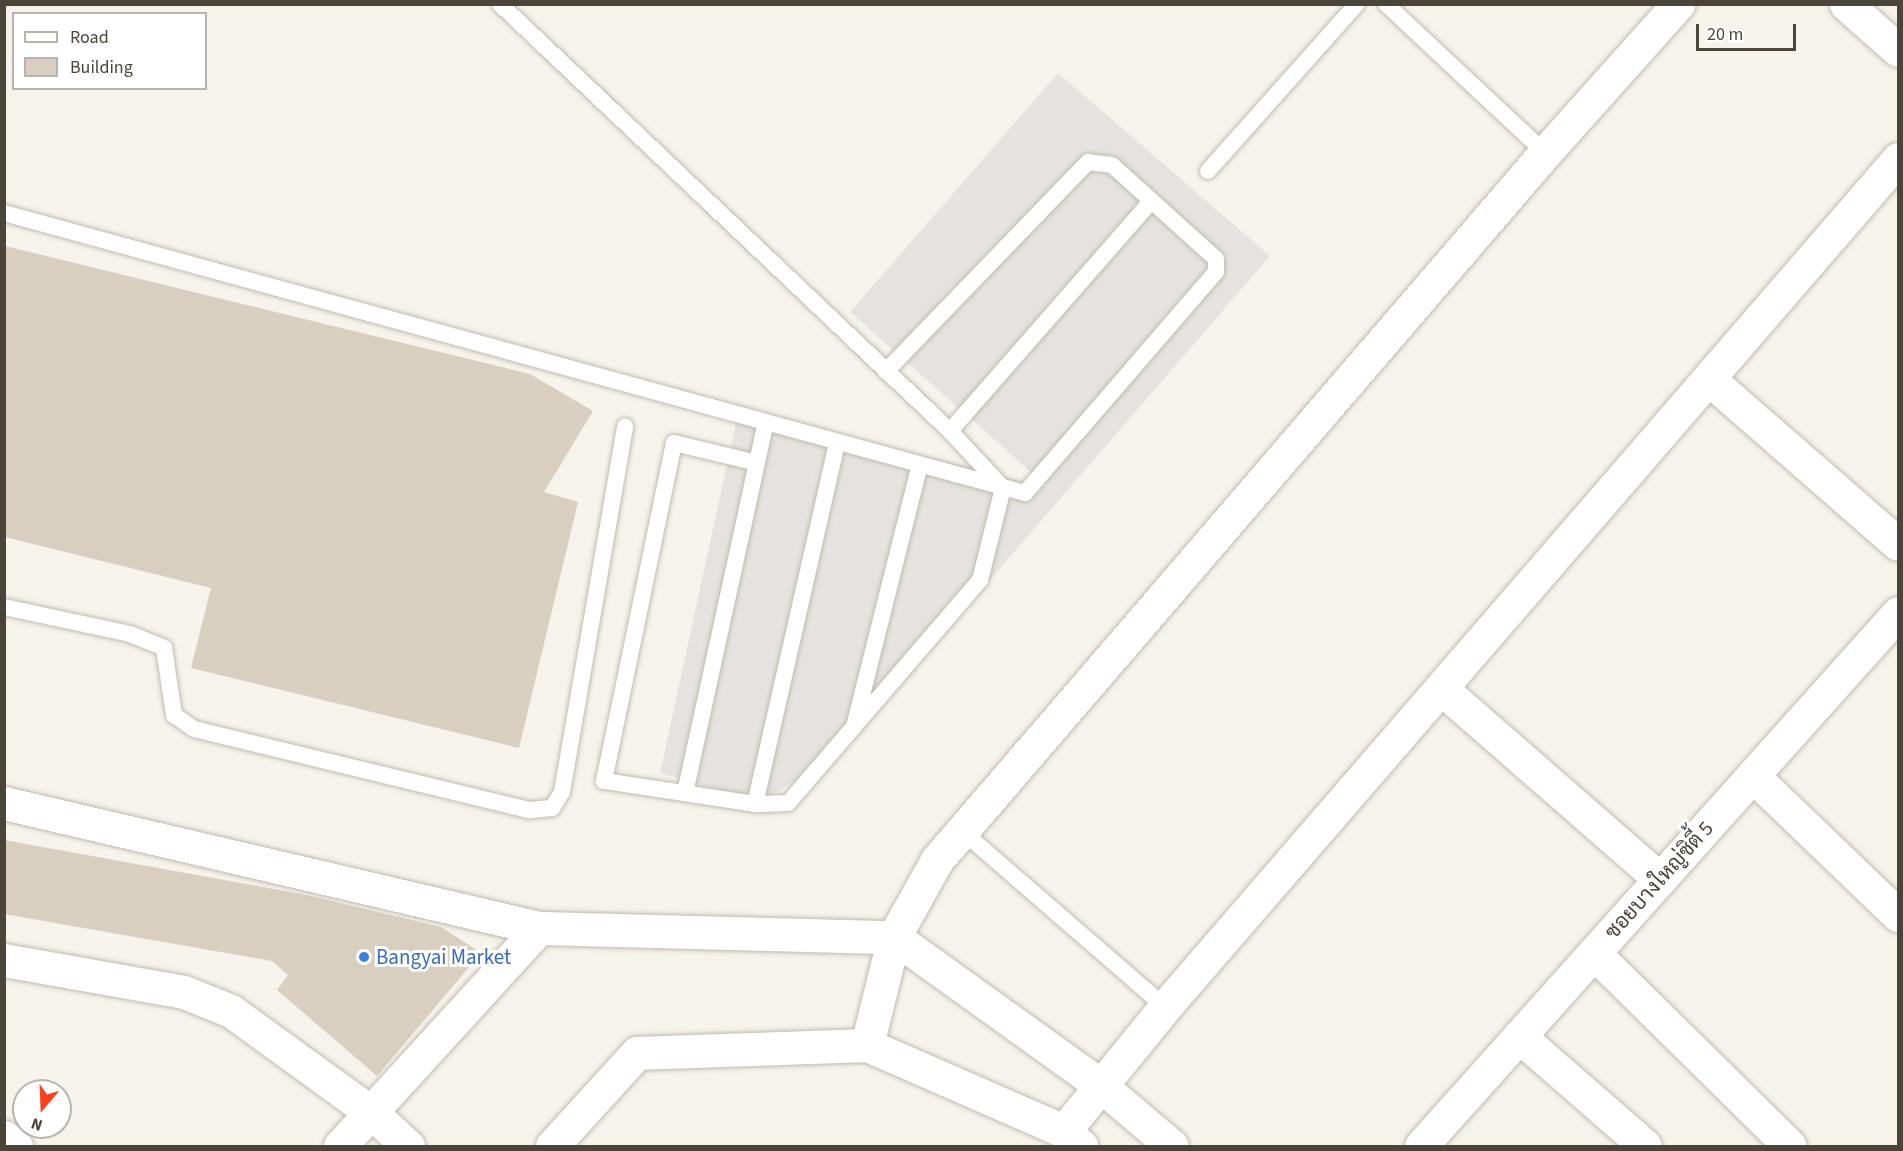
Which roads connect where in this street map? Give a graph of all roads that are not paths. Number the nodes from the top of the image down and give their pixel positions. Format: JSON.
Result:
{"nodes":[{"id":1,"x":500,"y":4,"type":"edge"},
{"id":2,"x":1357,"y":4,"type":"edge"},
{"id":3,"x":1386,"y":4,"type":"edge"},
{"id":4,"x":1678,"y":4,"type":"edge"},
{"id":5,"x":1846,"y":4,"type":"edge"},
{"id":6,"x":1899,"y":50,"type":"edge"},
{"id":7,"x":1545,"y":153,"type":"junction"},
{"id":8,"x":1899,"y":159,"type":"edge"},
{"id":9,"x":1208,"y":171,"type":"dead end"},
{"id":10,"x":1151,"y":201,"type":"junction"},
{"id":11,"x":4,"y":213,"type":"edge"},
{"id":12,"x":886,"y":371,"type":"junction"},
{"id":13,"x":1710,"y":380,"type":"junction"},
{"id":14,"x":765,"y":425,"type":"junction"},
{"id":15,"x":625,"y":426,"type":"dead end"},
{"id":16,"x":950,"y":431,"type":"junction"},
{"id":17,"x":837,"y":444,"type":"junction"},
{"id":18,"x":757,"y":464,"type":"junction"},
{"id":19,"x":920,"y":465,"type":"junction"},
{"id":20,"x":1003,"y":488,"type":"junction"},
{"id":21,"x":1899,"y":544,"type":"edge"},
{"id":22,"x":4,"y":607,"type":"edge"},
{"id":23,"x":1897,"y":617,"type":"edge"},
{"id":24,"x":1443,"y":690,"type":"junction"},
{"id":25,"x":854,"y":727,"type":"junction"},
{"id":26,"x":1753,"y":776,"type":"junction"},
{"id":27,"x":685,"y":793,"type":"junction"},
{"id":28,"x":4,"y":803,"type":"edge"},
{"id":29,"x":756,"y":804,"type":"junction"},
{"id":30,"x":962,"y":831,"type":"junction"},
{"id":31,"x":1660,"y":879,"type":"junction"},
{"id":32,"x":1899,"y":915,"type":"edge"},
{"id":33,"x":539,"y":928,"type":"junction"},
{"id":34,"x":894,"y":937,"type":"junction"},
{"id":35,"x":1594,"y":953,"type":"junction"},
{"id":36,"x":4,"y":960,"type":"edge"},
{"id":37,"x":1166,"y":1007,"type":"junction"},
{"id":38,"x":1519,"y":1036,"type":"junction"},
{"id":39,"x":867,"y":1045,"type":"junction"},
{"id":40,"x":1100,"y":1085,"type":"junction"},
{"id":41,"x":372,"y":1113,"type":"junction"},
{"id":42,"x":4,"y":1137,"type":"edge"},
{"id":43,"x":1072,"y":1139,"type":"edge"},
{"id":44,"x":16,"y":1146,"type":"edge"},
{"id":45,"x":340,"y":1146,"type":"edge"},
{"id":46,"x":408,"y":1146,"type":"edge"},
{"id":47,"x":552,"y":1146,"type":"edge"},
{"id":48,"x":1172,"y":1146,"type":"edge"},
{"id":49,"x":1420,"y":1146,"type":"edge"},
{"id":50,"x":1645,"y":1146,"type":"edge"},
{"id":51,"x":1790,"y":1146,"type":"edge"}],
"edges":[{"from":1,"to":12,"type":"lane"},
{"from":2,"to":9,"type":"lane"},
{"from":3,"to":7,"type":"lane"},
{"from":4,"to":7,"type":"street"},
{"from":5,"to":6,"type":"street"},
{"from":7,"to":30,"type":"street"},
{"from":8,"to":13,"type":"street"},
{"from":10,"to":12,"type":"lane"},
{"from":10,"to":16,"type":"lane"},
{"from":10,"to":20,"type":"lane"},
{"from":11,"to":14,"type":"lane"},
{"from":12,"to":16,"type":"lane"},
{"from":13,"to":21,"type":"street"},
{"from":13,"to":24,"type":"street"},
{"from":14,"to":17,"type":"lane"},
{"from":14,"to":18,"type":"lane"},
{"from":15,"to":22,"type":"lane"},
{"from":16,"to":20,"type":"lane"},
{"from":17,"to":19,"type":"lane"},
{"from":17,"to":29,"type":"lane"},
{"from":18,"to":27,"type":"lane"},
{"from":18,"to":27,"type":"lane"},
{"from":19,"to":20,"type":"lane"},
{"from":19,"to":25,"type":"lane"},
{"from":20,"to":25,"type":"lane"},
{"from":23,"to":26,"type":"street","name":"ซอยบางใหญ่ซิตี้ 5"},
{"from":24,"to":31,"type":"street"},
{"from":24,"to":37,"type":"street"},
{"from":25,"to":29,"type":"lane"},
{"from":26,"to":31,"type":"street","name":"ซอยบางใหญ่ซิตี้ 5"},
{"from":26,"to":32,"type":"street"},
{"from":27,"to":29,"type":"lane"},
{"from":28,"to":33,"type":"street"},
{"from":30,"to":34,"type":"street"},
{"from":30,"to":37,"type":"lane"},
{"from":31,"to":35,"type":"street","name":"ซอยบางใหญ่ซิตี้ 5"},
{"from":33,"to":34,"type":"street"},
{"from":33,"to":41,"type":"street"},
{"from":34,"to":39,"type":"street"},
{"from":34,"to":40,"type":"street"},
{"from":35,"to":38,"type":"street","name":"ซอยบางใหญ่ซิตี้ 5"},
{"from":35,"to":51,"type":"street"},
{"from":36,"to":41,"type":"street"},
{"from":37,"to":40,"type":"street"},
{"from":38,"to":49,"type":"street","name":"ซอยบางใหญ่ซิตี้ 5"},
{"from":38,"to":50,"type":"street"},
{"from":39,"to":43,"type":"street"},
{"from":39,"to":47,"type":"street"},
{"from":40,"to":43,"type":"street"},
{"from":40,"to":48,"type":"street"},
{"from":41,"to":45,"type":"street"},
{"from":41,"to":46,"type":"street"},
{"from":42,"to":44,"type":"street"}]}
